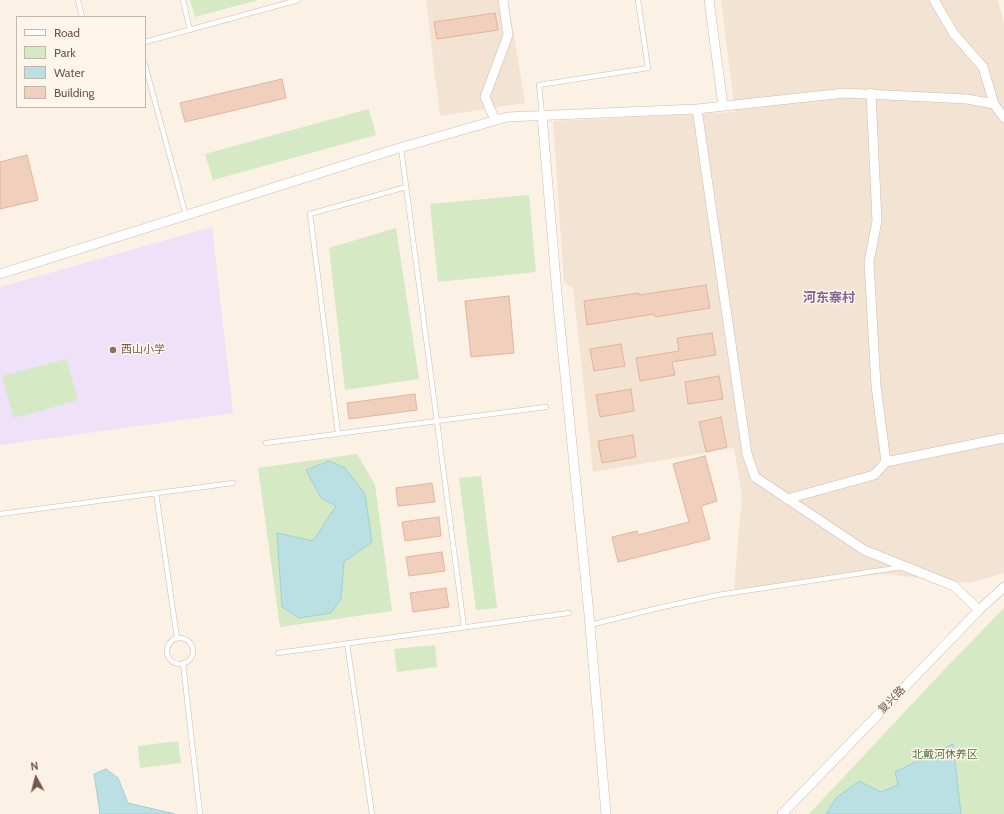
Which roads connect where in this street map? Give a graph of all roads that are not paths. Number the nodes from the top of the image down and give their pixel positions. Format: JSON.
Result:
{"nodes":[{"id":1,"x":78,"y":0,"type":"edge"},
{"id":2,"x":183,"y":0,"type":"edge"},
{"id":3,"x":298,"y":0,"type":"edge"},
{"id":4,"x":503,"y":0,"type":"edge"},
{"id":5,"x":638,"y":0,"type":"edge"},
{"id":6,"x":709,"y":0,"type":"edge"},
{"id":7,"x":934,"y":0,"type":"edge"},
{"id":8,"x":82,"y":16,"type":"edge"},
{"id":9,"x":190,"y":30,"type":"junction"},
{"id":10,"x":146,"y":42,"type":"edge"},
{"id":11,"x":146,"y":69,"type":"edge"},
{"id":12,"x":871,"y":93,"type":"junction"},
{"id":13,"x":994,"y":104,"type":"junction"},
{"id":14,"x":723,"y":106,"type":"junction"},
{"id":15,"x":697,"y":109,"type":"junction"},
{"id":16,"x":542,"y":115,"type":"junction"},
{"id":17,"x":1004,"y":118,"type":"edge"},
{"id":18,"x":495,"y":120,"type":"junction"},
{"id":19,"x":401,"y":148,"type":"junction"},
{"id":20,"x":406,"y":187,"type":"junction"},
{"id":21,"x":186,"y":216,"type":"junction"},
{"id":22,"x":0,"y":274,"type":"edge"},
{"id":23,"x":546,"y":407,"type":"dead end"},
{"id":24,"x":437,"y":421,"type":"junction"},
{"id":25,"x":338,"y":434,"type":"junction"},
{"id":26,"x":1004,"y":438,"type":"edge"},
{"id":27,"x":266,"y":443,"type":"dead end"},
{"id":28,"x":886,"y":462,"type":"junction"},
{"id":29,"x":233,"y":483,"type":"dead end"},
{"id":30,"x":156,"y":493,"type":"junction"},
{"id":31,"x":787,"y":499,"type":"junction"},
{"id":32,"x":0,"y":514,"type":"edge"},
{"id":33,"x":905,"y":567,"type":"junction"},
{"id":34,"x":1004,"y":586,"type":"edge"},
{"id":35,"x":978,"y":610,"type":"junction"},
{"id":36,"x":569,"y":613,"type":"dead end"},
{"id":37,"x":590,"y":625,"type":"junction"},
{"id":38,"x":464,"y":627,"type":"junction"},
{"id":39,"x":177,"y":638,"type":"junction"},
{"id":40,"x":347,"y":643,"type":"junction"},
{"id":41,"x":278,"y":653,"type":"dead end"},
{"id":42,"x":183,"y":663,"type":"junction"},
{"id":43,"x":200,"y":814,"type":"edge"},
{"id":44,"x":372,"y":814,"type":"edge"},
{"id":45,"x":606,"y":814,"type":"edge"},
{"id":46,"x":782,"y":814,"type":"edge"}],
"edges":[{"from":1,"to":8,"type":"lane"},
{"from":2,"to":9,"type":"lane"},
{"from":3,"to":9,"type":"lane"},
{"from":4,"to":18,"type":"street"},
{"from":5,"to":16,"type":"lane"},
{"from":6,"to":14,"type":"street"},
{"from":7,"to":13,"type":"street"},
{"from":9,"to":10,"type":"lane"},
{"from":11,"to":21,"type":"lane"},
{"from":12,"to":13,"type":"street"},
{"from":12,"to":14,"type":"street"},
{"from":12,"to":28,"type":"street"},
{"from":13,"to":17,"type":"street"},
{"from":14,"to":15,"type":"street"},
{"from":15,"to":16,"type":"street"},
{"from":15,"to":31,"type":"street"},
{"from":16,"to":18,"type":"street"},
{"from":16,"to":37,"type":"street"},
{"from":18,"to":19,"type":"street"},
{"from":19,"to":20,"type":"lane"},
{"from":19,"to":21,"type":"street"},
{"from":20,"to":24,"type":"lane"},
{"from":20,"to":25,"type":"lane"},
{"from":21,"to":22,"type":"street"},
{"from":23,"to":24,"type":"lane"},
{"from":24,"to":25,"type":"lane"},
{"from":24,"to":38,"type":"lane"},
{"from":25,"to":27,"type":"lane"},
{"from":26,"to":28,"type":"street"},
{"from":28,"to":31,"type":"street"},
{"from":29,"to":30,"type":"lane"},
{"from":30,"to":32,"type":"lane"},
{"from":30,"to":39,"type":"lane"},
{"from":31,"to":33,"type":"street"},
{"from":33,"to":35,"type":"street"},
{"from":33,"to":37,"type":"lane"},
{"from":34,"to":35,"type":"street","name":"复兴路"},
{"from":35,"to":46,"type":"street","name":"复兴路"},
{"from":36,"to":38,"type":"lane"},
{"from":37,"to":45,"type":"street"},
{"from":38,"to":40,"type":"lane"},
{"from":39,"to":42,"type":"lane"},
{"from":39,"to":42,"type":"lane"},
{"from":40,"to":41,"type":"lane"},
{"from":40,"to":44,"type":"lane"},
{"from":42,"to":43,"type":"lane"}]}
